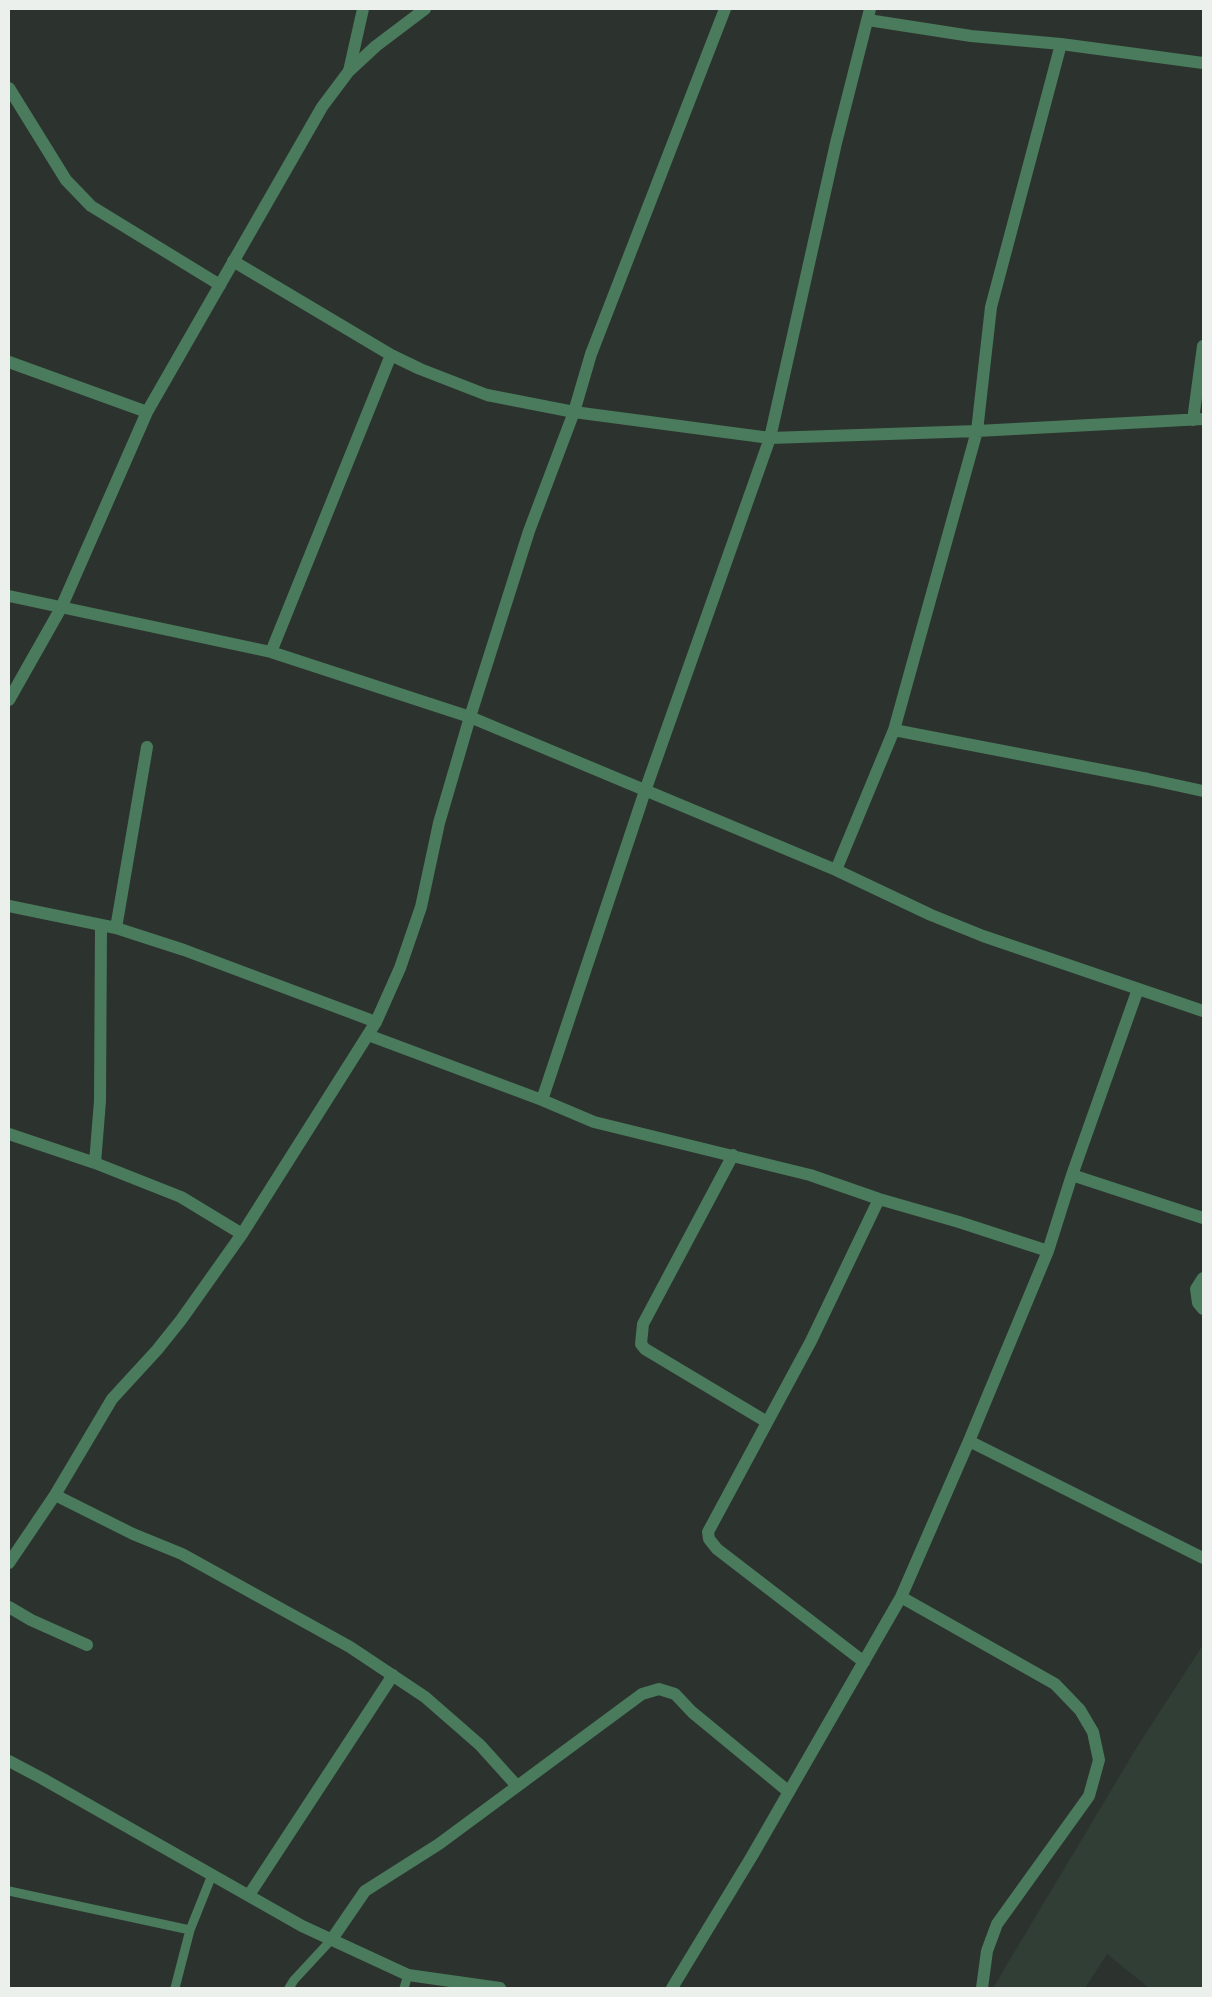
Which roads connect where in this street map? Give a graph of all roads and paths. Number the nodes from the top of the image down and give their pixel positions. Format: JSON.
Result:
{"nodes":[{"id":1,"x":363,"y":9,"type":"edge"},
{"id":2,"x":425,"y":9,"type":"edge"},
{"id":3,"x":725,"y":9,"type":"edge"},
{"id":4,"x":869,"y":14,"type":"edge"},
{"id":5,"x":1061,"y":44,"type":"junction"},
{"id":6,"x":1203,"y":63,"type":"edge"},
{"id":7,"x":348,"y":71,"type":"junction"},
{"id":8,"x":9,"y":88,"type":"edge"},
{"id":9,"x":233,"y":261,"type":"junction"},
{"id":10,"x":220,"y":285,"type":"junction"},
{"id":11,"x":1203,"y":346,"type":"edge"},
{"id":12,"x":391,"y":355,"type":"junction"},
{"id":13,"x":9,"y":362,"type":"edge"},
{"id":14,"x":147,"y":412,"type":"junction"},
{"id":15,"x":574,"y":412,"type":"junction"},
{"id":16,"x":1198,"y":420,"type":"edge"},
{"id":17,"x":978,"y":431,"type":"junction"},
{"id":18,"x":770,"y":438,"type":"junction"},
{"id":19,"x":9,"y":596,"type":"edge"},
{"id":20,"x":61,"y":608,"type":"junction"},
{"id":21,"x":271,"y":652,"type":"junction"},
{"id":22,"x":9,"y":700,"type":"edge"},
{"id":23,"x":470,"y":717,"type":"junction"},
{"id":24,"x":894,"y":730,"type":"junction"},
{"id":25,"x":147,"y":747,"type":"dead end"},
{"id":26,"x":644,"y":791,"type":"junction"},
{"id":27,"x":1203,"y":791,"type":"edge"},
{"id":28,"x":836,"y":870,"type":"junction"},
{"id":29,"x":9,"y":906,"type":"edge"},
{"id":30,"x":101,"y":924,"type":"junction"},
{"id":31,"x":116,"y":928,"type":"junction"},
{"id":32,"x":1138,"y":989,"type":"junction"},
{"id":33,"x":1203,"y":1011,"type":"edge"},
{"id":34,"x":376,"y":1022,"type":"junction"},
{"id":35,"x":368,"y":1035,"type":"junction"},
{"id":36,"x":542,"y":1100,"type":"junction"},
{"id":37,"x":9,"y":1134,"type":"edge"},
{"id":38,"x":733,"y":1156,"type":"junction"},
{"id":39,"x":95,"y":1163,"type":"junction"},
{"id":40,"x":1072,"y":1175,"type":"junction"},
{"id":41,"x":879,"y":1198,"type":"junction"},
{"id":42,"x":1203,"y":1218,"type":"edge"},
{"id":43,"x":242,"y":1234,"type":"junction"},
{"id":44,"x":1048,"y":1251,"type":"junction"},
{"id":45,"x":1203,"y":1278,"type":"edge"},
{"id":46,"x":1203,"y":1309,"type":"edge"},
{"id":47,"x":767,"y":1422,"type":"junction"},
{"id":48,"x":969,"y":1441,"type":"junction"},
{"id":49,"x":56,"y":1495,"type":"junction"},
{"id":50,"x":1203,"y":1558,"type":"edge"},
{"id":51,"x":9,"y":1563,"type":"edge"},
{"id":52,"x":901,"y":1597,"type":"junction"},
{"id":53,"x":9,"y":1607,"type":"edge"},
{"id":54,"x":87,"y":1645,"type":"dead end"},
{"id":55,"x":864,"y":1662,"type":"junction"},
{"id":56,"x":393,"y":1675,"type":"junction"},
{"id":57,"x":9,"y":1761,"type":"edge"},
{"id":58,"x":517,"y":1786,"type":"junction"},
{"id":59,"x":788,"y":1792,"type":"junction"},
{"id":60,"x":212,"y":1875,"type":"junction"},
{"id":61,"x":9,"y":1891,"type":"edge"},
{"id":62,"x":249,"y":1895,"type":"junction"},
{"id":63,"x":190,"y":1930,"type":"junction"},
{"id":64,"x":332,"y":1939,"type":"junction"},
{"id":65,"x":408,"y":1975,"type":"junction"},
{"id":66,"x":175,"y":1988,"type":"edge"},
{"id":67,"x":289,"y":1988,"type":"edge"},
{"id":68,"x":404,"y":1988,"type":"edge"},
{"id":69,"x":500,"y":1988,"type":"edge"},
{"id":70,"x":672,"y":1988,"type":"edge"},
{"id":71,"x":982,"y":1988,"type":"edge"}],
"edges":[{"from":1,"to":7,"type":"street"},
{"from":2,"to":7,"type":"street"},
{"from":3,"to":15,"type":"street"},
{"from":4,"to":5,"type":"street"},
{"from":4,"to":18,"type":"street"},
{"from":5,"to":6,"type":"street"},
{"from":5,"to":17,"type":"street"},
{"from":7,"to":9,"type":"street"},
{"from":8,"to":10,"type":"street"},
{"from":9,"to":10,"type":"street"},
{"from":9,"to":12,"type":"street"},
{"from":10,"to":14,"type":"street"},
{"from":11,"to":16,"type":"street"},
{"from":12,"to":15,"type":"street"},
{"from":12,"to":21,"type":"street"},
{"from":13,"to":14,"type":"street"},
{"from":14,"to":20,"type":"street"},
{"from":15,"to":18,"type":"street"},
{"from":15,"to":23,"type":"street"},
{"from":16,"to":17,"type":"street"},
{"from":17,"to":18,"type":"street"},
{"from":17,"to":24,"type":"street"},
{"from":18,"to":26,"type":"street"},
{"from":19,"to":20,"type":"street"},
{"from":20,"to":21,"type":"street"},
{"from":20,"to":22,"type":"street"},
{"from":21,"to":23,"type":"street"},
{"from":23,"to":26,"type":"street"},
{"from":23,"to":34,"type":"street"},
{"from":24,"to":27,"type":"street"},
{"from":24,"to":28,"type":"street"},
{"from":25,"to":31,"type":"street"},
{"from":26,"to":28,"type":"street"},
{"from":26,"to":36,"type":"street"},
{"from":28,"to":32,"type":"street"},
{"from":29,"to":30,"type":"street"},
{"from":30,"to":31,"type":"street"},
{"from":30,"to":39,"type":"street"},
{"from":31,"to":34,"type":"street"},
{"from":32,"to":33,"type":"street"},
{"from":32,"to":40,"type":"street"},
{"from":34,"to":35,"type":"street"},
{"from":35,"to":36,"type":"street"},
{"from":35,"to":43,"type":"street"},
{"from":36,"to":38,"type":"street"},
{"from":37,"to":39,"type":"street"},
{"from":38,"to":41,"type":"street"},
{"from":38,"to":47,"type":"street"},
{"from":39,"to":43,"type":"street"},
{"from":40,"to":42,"type":"street"},
{"from":40,"to":44,"type":"street"},
{"from":41,"to":44,"type":"street"},
{"from":41,"to":47,"type":"street"},
{"from":43,"to":49,"type":"street"},
{"from":44,"to":48,"type":"street"},
{"from":45,"to":46,"type":"street"},
{"from":47,"to":55,"type":"street"},
{"from":48,"to":50,"type":"street"},
{"from":48,"to":52,"type":"street"},
{"from":49,"to":51,"type":"street"},
{"from":49,"to":56,"type":"street"},
{"from":52,"to":55,"type":"street"},
{"from":52,"to":71,"type":"street"},
{"from":53,"to":54,"type":"street"},
{"from":55,"to":59,"type":"street"},
{"from":56,"to":58,"type":"street"},
{"from":56,"to":62,"type":"street"},
{"from":57,"to":60,"type":"street"},
{"from":58,"to":59,"type":"street"},
{"from":58,"to":64,"type":"street"},
{"from":59,"to":70,"type":"street"},
{"from":60,"to":62,"type":"street"},
{"from":60,"to":63,"type":"lane"},
{"from":61,"to":63,"type":"lane"},
{"from":62,"to":64,"type":"street"},
{"from":63,"to":66,"type":"lane"},
{"from":64,"to":65,"type":"street"},
{"from":64,"to":67,"type":"lane"},
{"from":65,"to":68,"type":"lane"},
{"from":65,"to":69,"type":"street"}]}
